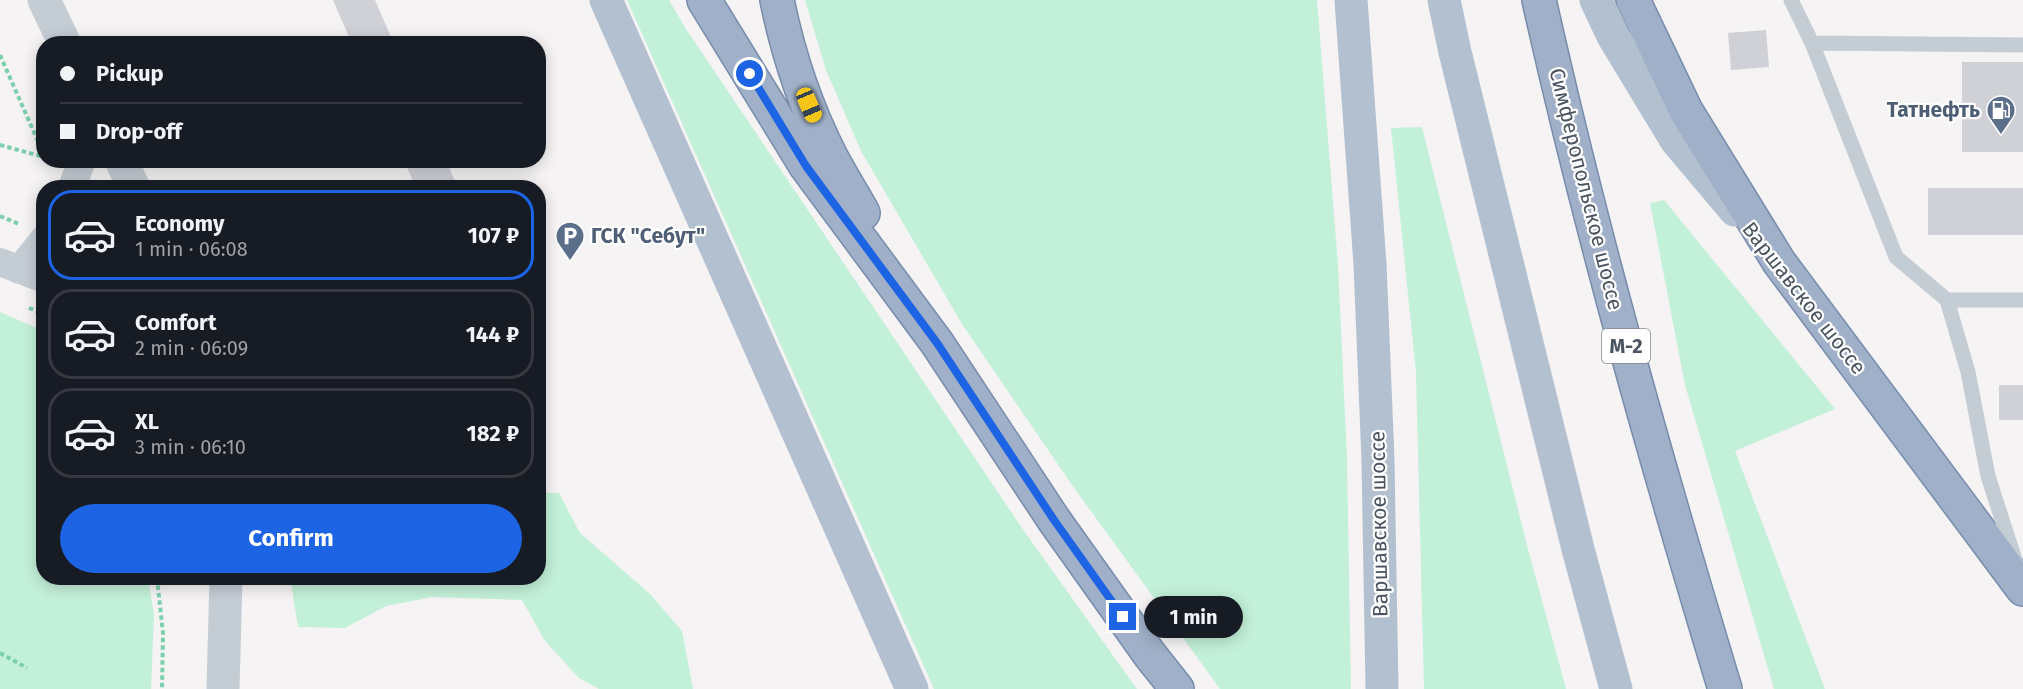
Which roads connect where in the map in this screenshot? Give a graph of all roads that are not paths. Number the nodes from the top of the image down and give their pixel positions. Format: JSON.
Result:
{"nodes":[{"id":1,"x":44,"y":0,"type":"edge"},
{"id":2,"x":606,"y":0,"type":"edge"},
{"id":3,"x":704,"y":0,"type":"edge"},
{"id":4,"x":777,"y":0,"type":"edge"},
{"id":5,"x":1352,"y":0,"type":"edge"},
{"id":6,"x":1444,"y":0,"type":"edge"},
{"id":7,"x":1539,"y":0,"type":"edge"},
{"id":8,"x":1596,"y":0,"type":"edge"},
{"id":9,"x":1633,"y":0,"type":"edge"},
{"id":10,"x":1791,"y":0,"type":"edge"},
{"id":11,"x":61,"y":36,"type":"edge"},
{"id":12,"x":1812,"y":43,"type":"junction"},
{"id":13,"x":2023,"y":45,"type":"edge"},
{"id":14,"x":36,"y":250,"type":"edge"},
{"id":15,"x":1779,"y":262,"type":"junction"},
{"id":16,"x":21,"y":270,"type":"edge"},
{"id":17,"x":1947,"y":300,"type":"junction"},
{"id":18,"x":2023,"y":300,"type":"edge"},
{"id":19,"x":937,"y":343,"type":"junction"},
{"id":20,"x":2023,"y":583,"type":"edge"},
{"id":21,"x":226,"y":585,"type":"edge"},
{"id":22,"x":2023,"y":590,"type":"edge"},
{"id":23,"x":223,"y":689,"type":"edge"},
{"id":24,"x":912,"y":689,"type":"edge"},
{"id":25,"x":1177,"y":689,"type":"edge"},
{"id":26,"x":1382,"y":689,"type":"edge"},
{"id":27,"x":1616,"y":689,"type":"edge"},
{"id":28,"x":1725,"y":689,"type":"edge"}],
"edges":[{"from":1,"to":11,"type":"street"},
{"from":2,"to":24,"type":"main road"},
{"from":3,"to":19,"type":"highway"},
{"from":4,"to":19,"type":"highway"},
{"from":5,"to":26,"type":"main road","name":"Варшавское шоссе"},
{"from":6,"to":27,"type":"main road"},
{"from":7,"to":28,"type":"highway","name":"Симферопольское шоссе","number":"М-2"},
{"from":8,"to":15,"type":"main road","name":"Варшавское шоссе"},
{"from":9,"to":15,"type":"highway"},
{"from":10,"to":12,"type":"lane"},
{"from":12,"to":13,"type":"lane"},
{"from":12,"to":17,"type":"lane"},
{"from":14,"to":16,"type":"street"},
{"from":15,"to":22,"type":"highway","name":"Варшавское шоссе"},
{"from":17,"to":18,"type":"lane"},
{"from":17,"to":20,"type":"lane"},
{"from":19,"to":25,"type":"highway"},
{"from":21,"to":23,"type":"street"}]}
